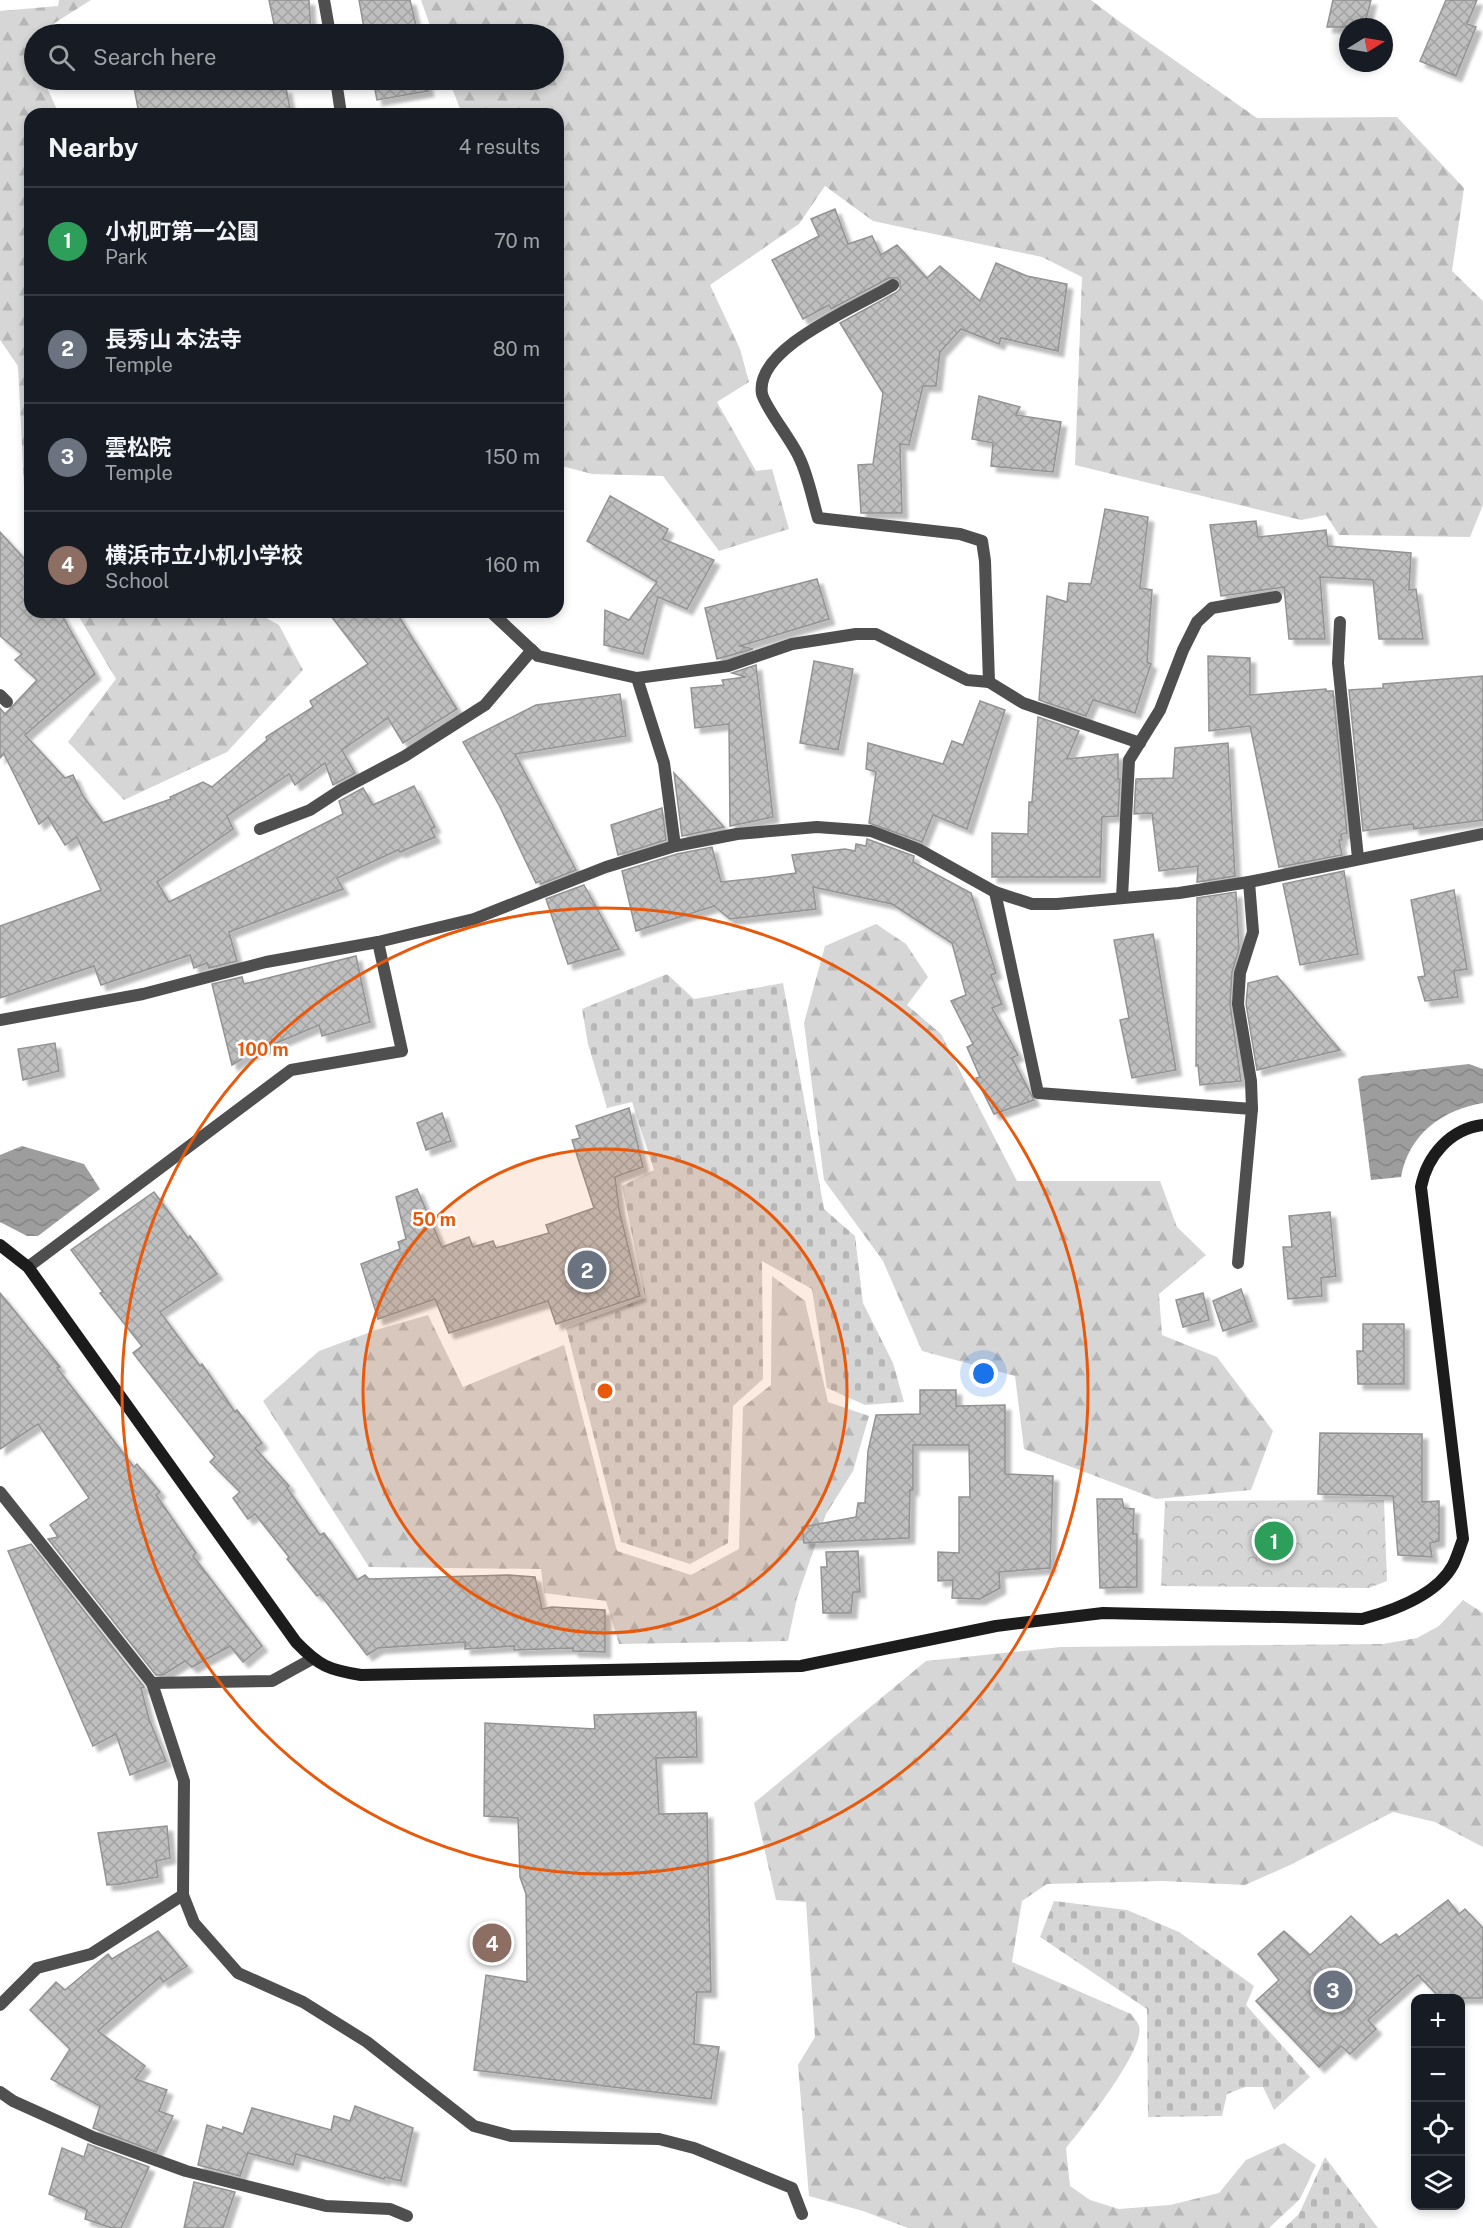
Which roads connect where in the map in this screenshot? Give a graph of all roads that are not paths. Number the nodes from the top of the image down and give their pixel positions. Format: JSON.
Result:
{"nodes":[{"id":1,"x":324,"y":0,"type":"edge"},
{"id":2,"x":328,"y":24,"type":"edge"},
{"id":3,"x":337,"y":90,"type":"edge"},
{"id":4,"x":340,"y":108,"type":"edge"},
{"id":5,"x":893,"y":285,"type":"dead end"},
{"id":6,"x":1276,"y":597,"type":"dead end"},
{"id":7,"x":497,"y":618,"type":"edge"},
{"id":8,"x":1340,"y":622,"type":"dead end"},
{"id":9,"x":532,"y":650,"type":"junction"},
{"id":10,"x":637,"y":678,"type":"junction"},
{"id":11,"x":989,"y":682,"type":"junction"},
{"id":12,"x":1140,"y":743,"type":"junction"},
{"id":13,"x":260,"y":829,"type":"dead end"},
{"id":14,"x":1483,"y":834,"type":"edge"},
{"id":15,"x":675,"y":846,"type":"junction"},
{"id":16,"x":1358,"y":858,"type":"junction"},
{"id":17,"x":1249,"y":882,"type":"junction"},
{"id":18,"x":995,"y":892,"type":"junction"},
{"id":19,"x":1122,"y":898,"type":"junction"},
{"id":20,"x":378,"y":942,"type":"junction"},
{"id":21,"x":0,"y":1020,"type":"edge"},
{"id":22,"x":1252,"y":1109,"type":"junction"},
{"id":23,"x":1483,"y":1125,"type":"edge"},
{"id":24,"x":0,"y":1245,"type":"edge"},
{"id":25,"x":1238,"y":1263,"type":"dead end"},
{"id":26,"x":27,"y":1267,"type":"junction"},
{"id":27,"x":0,"y":1492,"type":"edge"},
{"id":28,"x":312,"y":1659,"type":"junction"},
{"id":29,"x":152,"y":1683,"type":"junction"},
{"id":30,"x":183,"y":1895,"type":"junction"},
{"id":31,"x":0,"y":2006,"type":"edge"},
{"id":32,"x":0,"y":2092,"type":"edge"},
{"id":33,"x":802,"y":2214,"type":"dead end"},
{"id":34,"x":407,"y":2216,"type":"dead end"}],
"edges":[{"from":1,"to":2,"type":"street"},
{"from":3,"to":4,"type":"street"},
{"from":5,"to":11,"type":"street"},
{"from":6,"to":12,"type":"street"},
{"from":7,"to":9,"type":"street"},
{"from":8,"to":16,"type":"street"},
{"from":9,"to":10,"type":"street"},
{"from":9,"to":13,"type":"street"},
{"from":10,"to":11,"type":"street"},
{"from":10,"to":15,"type":"street"},
{"from":11,"to":12,"type":"street"},
{"from":12,"to":19,"type":"street"},
{"from":14,"to":16,"type":"street"},
{"from":15,"to":18,"type":"street"},
{"from":15,"to":20,"type":"street"},
{"from":16,"to":17,"type":"street"},
{"from":17,"to":19,"type":"street"},
{"from":17,"to":22,"type":"street"},
{"from":18,"to":19,"type":"street"},
{"from":18,"to":22,"type":"street"},
{"from":20,"to":21,"type":"street"},
{"from":20,"to":26,"type":"street"},
{"from":22,"to":25,"type":"street"},
{"from":23,"to":28,"type":"street"},
{"from":24,"to":26,"type":"street"},
{"from":26,"to":28,"type":"street"},
{"from":27,"to":29,"type":"street"},
{"from":28,"to":29,"type":"street"},
{"from":29,"to":30,"type":"street"},
{"from":30,"to":31,"type":"street"},
{"from":30,"to":33,"type":"street"},
{"from":32,"to":34,"type":"street"}]}
